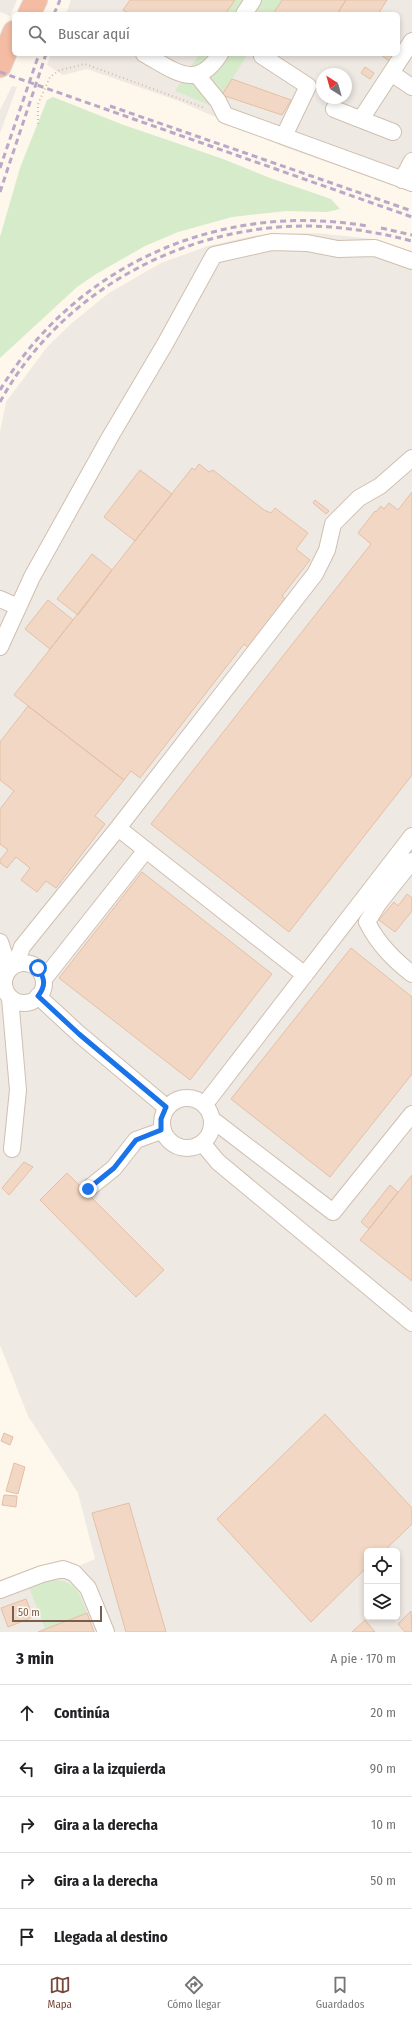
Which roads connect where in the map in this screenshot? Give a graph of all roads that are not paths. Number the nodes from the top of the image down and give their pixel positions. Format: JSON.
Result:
{"nodes":[{"id":1,"x":28,"y":0,"type":"edge"},
{"id":2,"x":36,"y":0,"type":"edge"},
{"id":3,"x":253,"y":0,"type":"edge"},
{"id":4,"x":23,"y":12,"type":"edge"},
{"id":5,"x":31,"y":12,"type":"edge"},
{"id":6,"x":245,"y":12,"type":"edge"},
{"id":7,"x":12,"y":37,"type":"edge"},
{"id":8,"x":412,"y":41,"type":"edge"},
{"id":9,"x":12,"y":52,"type":"edge"},
{"id":10,"x":148,"y":56,"type":"edge"},
{"id":11,"x":219,"y":56,"type":"edge"},
{"id":12,"x":262,"y":56,"type":"dead end"},
{"id":13,"x":0,"y":66,"type":"edge"},
{"id":14,"x":391,"y":73,"type":"junction"},
{"id":15,"x":0,"y":75,"type":"edge"},
{"id":16,"x":197,"y":75,"type":"junction"},
{"id":17,"x":412,"y":87,"type":"edge"},
{"id":18,"x":334,"y":109,"type":"dead end"},
{"id":19,"x":361,"y":119,"type":"junction"},
{"id":20,"x":393,"y":132,"type":"dead end"},
{"id":21,"x":284,"y":136,"type":"junction"},
{"id":22,"x":412,"y":161,"type":"edge"},
{"id":23,"x":407,"y":181,"type":"edge"},
{"id":24,"x":412,"y":261,"type":"edge"},
{"id":25,"x":412,"y":458,"type":"edge"},
{"id":26,"x":0,"y":599,"type":"edge"},
{"id":27,"x":18,"y":607,"type":"junction"},
{"id":28,"x":0,"y":647,"type":"edge"},
{"id":29,"x":118,"y":828,"type":"junction"},
{"id":30,"x":412,"y":836,"type":"edge"},
{"id":31,"x":146,"y":850,"type":"junction"},
{"id":32,"x":412,"y":861,"type":"edge"},
{"id":33,"x":0,"y":942,"type":"edge"},
{"id":34,"x":12,"y":967,"type":"junction"},
{"id":35,"x":305,"y":974,"type":"junction"},
{"id":36,"x":412,"y":974,"type":"edge"},
{"id":37,"x":44,"y":979,"type":"junction"},
{"id":38,"x":38,"y":996,"type":"junction"},
{"id":39,"x":10,"y":998,"type":"junction"},
{"id":40,"x":6,"y":1022,"type":"edge"},
{"id":41,"x":205,"y":1104,"type":"junction"},
{"id":42,"x":166,"y":1107,"type":"junction"},
{"id":43,"x":412,"y":1114,"type":"edge"},
{"id":44,"x":213,"y":1120,"type":"junction"},
{"id":45,"x":161,"y":1130,"type":"junction"},
{"id":46,"x":202,"y":1144,"type":"junction"},
{"id":47,"x":12,"y":1148,"type":"dead end"},
{"id":48,"x":88,"y":1189,"type":"dead end"},
{"id":49,"x":412,"y":1323,"type":"edge"},
{"id":50,"x":0,"y":1590,"type":"edge"},
{"id":51,"x":106,"y":1632,"type":"edge"}],
"edges":[{"from":1,"to":4,"type":"highway"},
{"from":2,"to":5,"type":"highway"},
{"from":3,"to":6,"type":"street"},
{"from":7,"to":13,"type":"highway"},
{"from":8,"to":14,"type":"street"},
{"from":9,"to":15,"type":"highway"},
{"from":10,"to":16,"type":"street"},
{"from":11,"to":16,"type":"street"},
{"from":12,"to":21,"type":"street"},
{"from":14,"to":17,"type":"street"},
{"from":14,"to":19,"type":"street"},
{"from":16,"to":21,"type":"street"},
{"from":18,"to":19,"type":"street"},
{"from":19,"to":20,"type":"street"},
{"from":21,"to":23,"type":"street"},
{"from":22,"to":23,"type":"street"},
{"from":24,"to":27,"type":"street"},
{"from":25,"to":29,"type":"street"},
{"from":26,"to":27,"type":"street"},
{"from":27,"to":28,"type":"street"},
{"from":29,"to":31,"type":"street"},
{"from":29,"to":34,"type":"street"},
{"from":30,"to":35,"type":"street"},
{"from":31,"to":35,"type":"street"},
{"from":31,"to":37,"type":"street"},
{"from":32,"to":36,"type":"street"},
{"from":33,"to":34,"type":"street"},
{"from":34,"to":37,"type":"street"},
{"from":34,"to":39,"type":"street"},
{"from":35,"to":41,"type":"street"},
{"from":37,"to":38,"type":"street"},
{"from":38,"to":39,"type":"street"},
{"from":38,"to":42,"type":"street"},
{"from":39,"to":40,"type":"street"},
{"from":40,"to":47,"type":"street"},
{"from":41,"to":42,"type":"street"},
{"from":41,"to":44,"type":"street"},
{"from":42,"to":45,"type":"street"},
{"from":43,"to":44,"type":"street"},
{"from":44,"to":46,"type":"street"},
{"from":45,"to":46,"type":"street"},
{"from":45,"to":48,"type":"street"},
{"from":46,"to":49,"type":"street"},
{"from":50,"to":51,"type":"street"}]}
